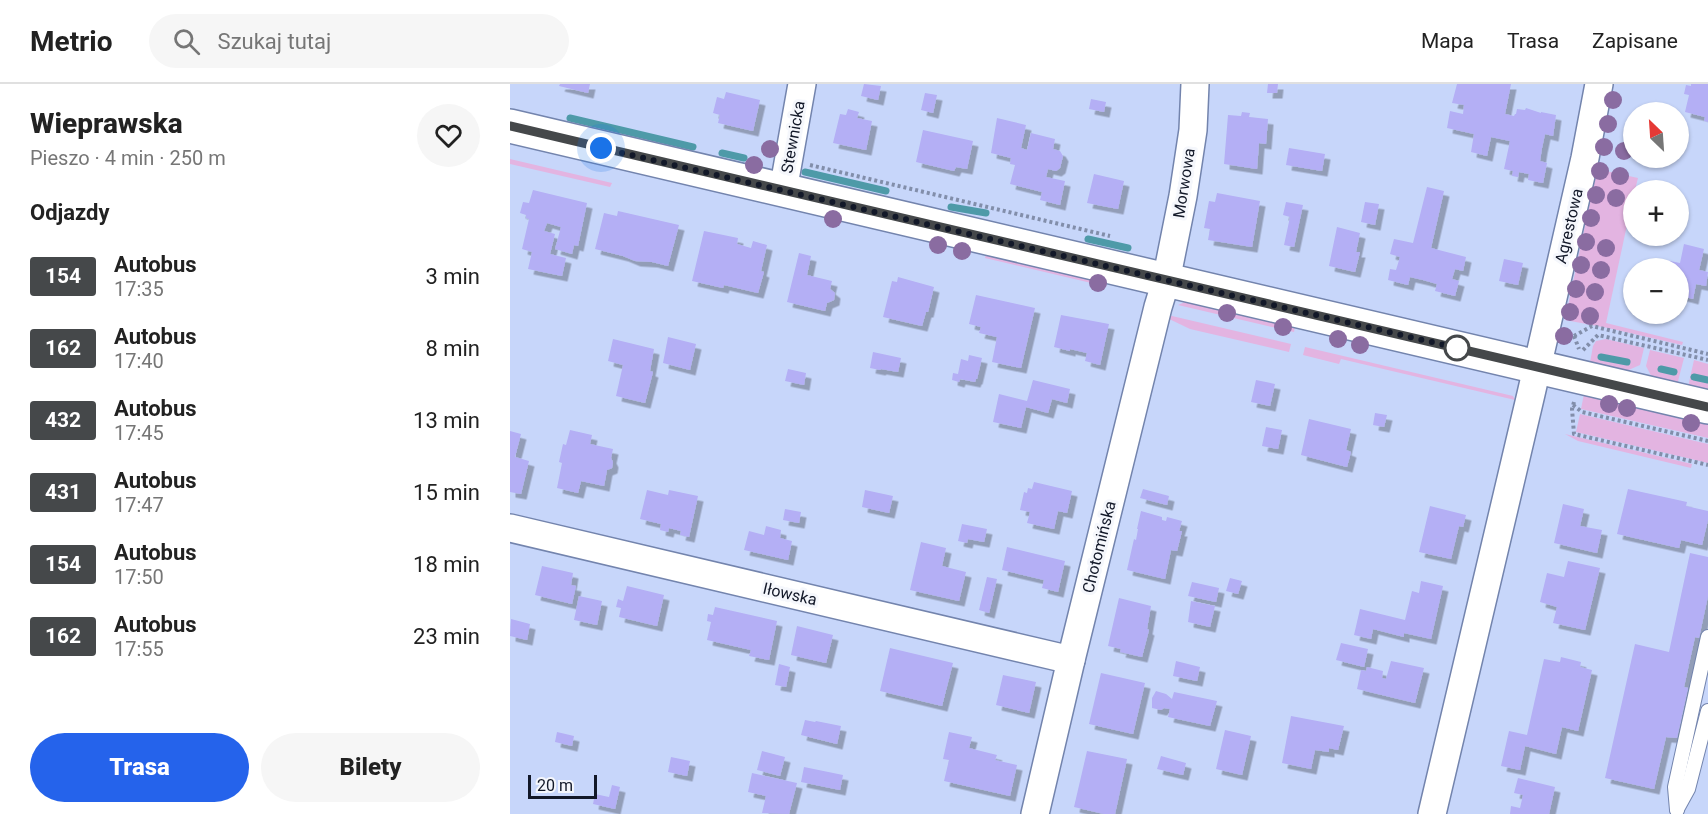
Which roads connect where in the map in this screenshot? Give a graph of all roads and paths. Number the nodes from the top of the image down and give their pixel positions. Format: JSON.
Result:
{"nodes":[{"id":1,"x":802,"y":84,"type":"edge"},
{"id":2,"x":1195,"y":84,"type":"edge"},
{"id":3,"x":1599,"y":84,"type":"edge"},
{"id":4,"x":510,"y":126,"type":"edge"},
{"id":5,"x":783,"y":191,"type":"junction"},
{"id":6,"x":1166,"y":281,"type":"junction"},
{"id":7,"x":1574,"y":336,"type":"dead end"},
{"id":8,"x":1708,"y":354,"type":"edge"},
{"id":9,"x":1708,"y":360,"type":"edge"},
{"id":10,"x":1560,"y":383,"type":"junction"},
{"id":11,"x":1708,"y":407,"type":"edge"},
{"id":12,"x":1708,"y":441,"type":"edge"},
{"id":13,"x":1708,"y":465,"type":"edge"},
{"id":14,"x":510,"y":528,"type":"edge"},
{"id":15,"x":1708,"y":638,"type":"edge"},
{"id":16,"x":1071,"y":660,"type":"junction"},
{"id":17,"x":1708,"y":711,"type":"edge"},
{"id":18,"x":1677,"y":812,"type":"edge"},
{"id":19,"x":1035,"y":814,"type":"edge"},
{"id":20,"x":1432,"y":814,"type":"edge"}],
"edges":[{"from":1,"to":5,"type":"street","name":"Stewnicka"},
{"from":2,"to":6,"type":"street","name":"Morwowa"},
{"from":3,"to":10,"type":"street","name":"Agrestowa"},
{"from":4,"to":5,"type":"street"},
{"from":5,"to":6,"type":"street"},
{"from":6,"to":10,"type":"street"},
{"from":6,"to":16,"type":"street","name":"Chotomińska"},
{"from":7,"to":8,"type":"path"},
{"from":9,"to":10,"type":"path"},
{"from":10,"to":11,"type":"street"},
{"from":10,"to":12,"type":"path"},
{"from":10,"to":13,"type":"path"},
{"from":10,"to":20,"type":"street","name":"Agrestowa"},
{"from":14,"to":16,"type":"street","name":"Iłowska"},
{"from":15,"to":18,"type":"lane"},
{"from":16,"to":19,"type":"street","name":"Chotomińska"},
{"from":17,"to":18,"type":"lane"}]}
